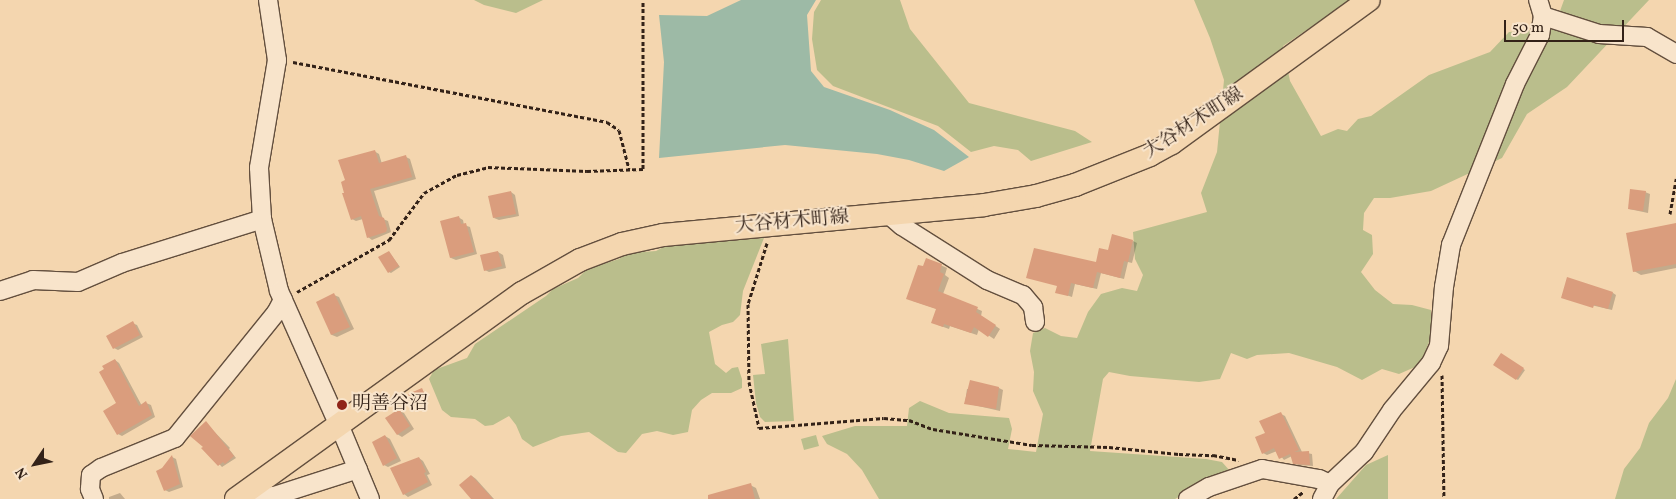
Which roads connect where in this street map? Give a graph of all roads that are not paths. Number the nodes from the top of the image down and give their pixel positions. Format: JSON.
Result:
{"nodes":[{"id":1,"x":268,"y":0,"type":"edge"},
{"id":2,"x":1369,"y":0,"type":"edge"},
{"id":3,"x":1540,"y":8,"type":"edge"},
{"id":4,"x":1676,"y":54,"type":"edge"},
{"id":5,"x":888,"y":214,"type":"junction"},
{"id":6,"x":262,"y":219,"type":"junction"},
{"id":7,"x":0,"y":290,"type":"edge"},
{"id":8,"x":283,"y":300,"type":"junction"},
{"id":9,"x":1035,"y":322,"type":"dead end"},
{"id":10,"x":334,"y":417,"type":"dead end"},
{"id":11,"x":342,"y":434,"type":"dead end"},
{"id":12,"x":358,"y":469,"type":"junction"},
{"id":13,"x":1326,"y":491,"type":"edge"},
{"id":14,"x":241,"y":496,"type":"edge"},
{"id":15,"x":94,"y":499,"type":"edge"},
{"id":16,"x":370,"y":499,"type":"edge"},
{"id":17,"x":1188,"y":499,"type":"edge"}],
"edges":[{"from":1,"to":6,"type":"street"},
{"from":2,"to":5,"type":"main road","name":"大谷材木町線"},
{"from":3,"to":4,"type":"street"},
{"from":3,"to":13,"type":"street"},
{"from":5,"to":9,"type":"street"},
{"from":5,"to":14,"type":"main road","name":"大谷材木町線"},
{"from":6,"to":7,"type":"street"},
{"from":6,"to":8,"type":"street"},
{"from":8,"to":10,"type":"street"},
{"from":8,"to":15,"type":"street"},
{"from":11,"to":12,"type":"street"},
{"from":12,"to":14,"type":"street"},
{"from":12,"to":16,"type":"street"},
{"from":13,"to":17,"type":"street"}]}
